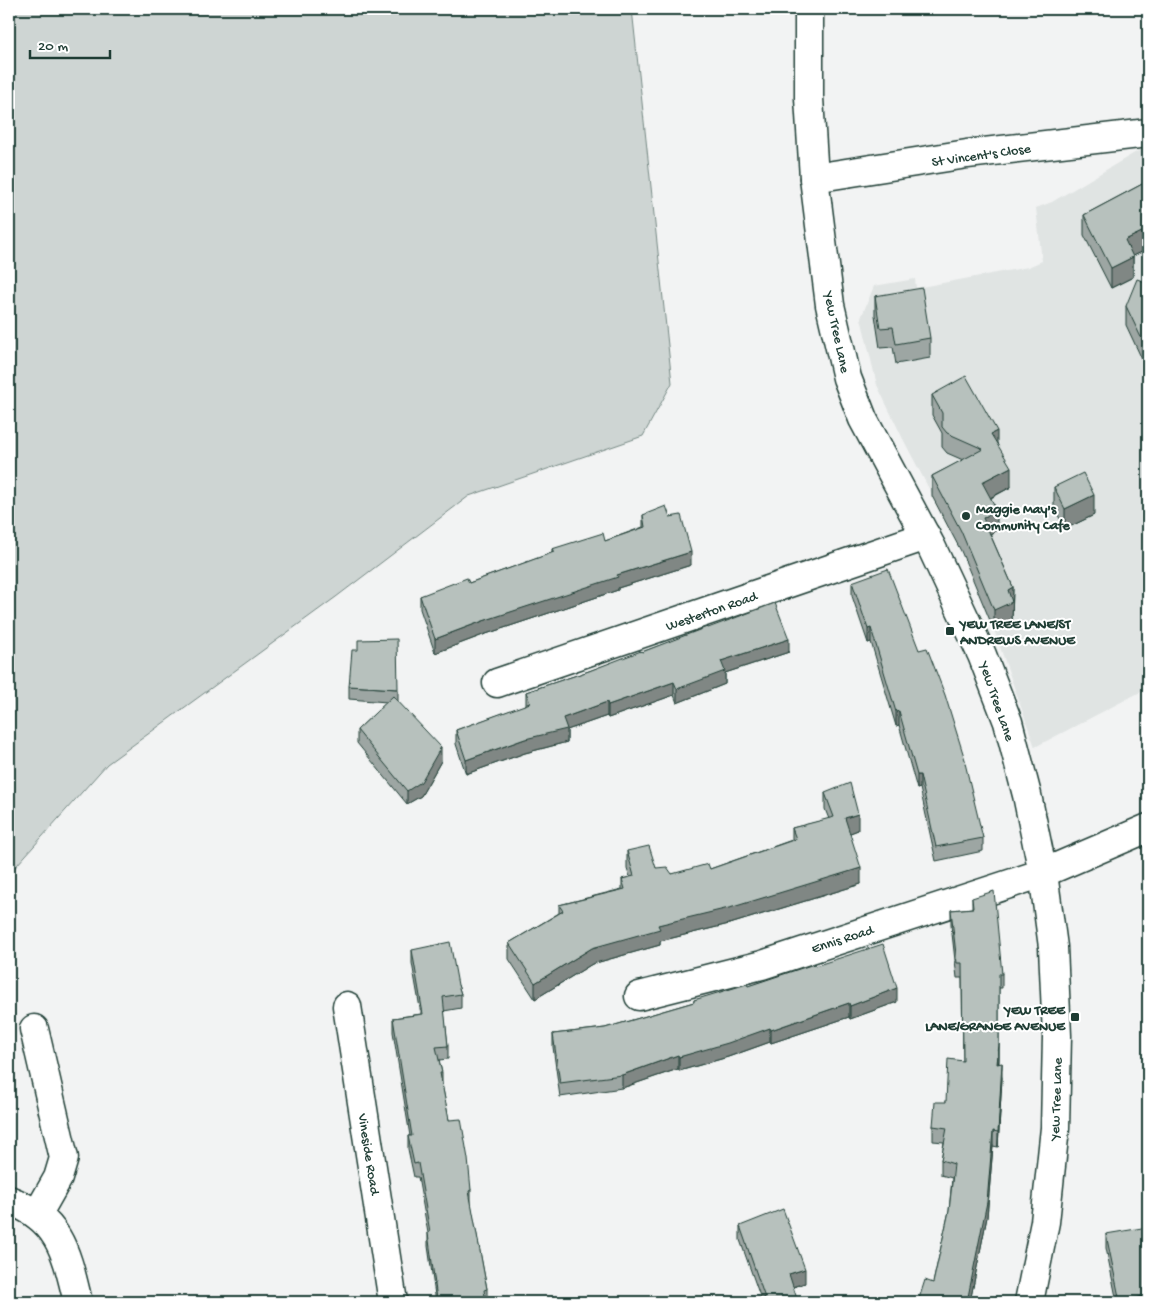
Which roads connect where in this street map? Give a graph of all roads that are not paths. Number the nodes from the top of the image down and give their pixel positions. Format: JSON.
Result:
{"nodes":[{"id":1,"x":809,"y":9,"type":"edge"},
{"id":2,"x":1148,"y":132,"type":"edge"},
{"id":3,"x":814,"y":178,"type":"junction"},
{"id":4,"x":926,"y":536,"type":"junction"},
{"id":5,"x":497,"y":683,"type":"dead end"},
{"id":6,"x":1148,"y":828,"type":"edge"},
{"id":7,"x":1043,"y":873,"type":"junction"},
{"id":8,"x":639,"y":996,"type":"dead end"},
{"id":9,"x":347,"y":1006,"type":"dead end"},
{"id":10,"x":34,"y":1029,"type":"dead end"},
{"id":11,"x":9,"y":1200,"type":"edge"},
{"id":12,"x":37,"y":1215,"type":"junction"},
{"id":13,"x":78,"y":1302,"type":"edge"},
{"id":14,"x":393,"y":1302,"type":"edge"},
{"id":15,"x":1028,"y":1302,"type":"edge"}],
"edges":[{"from":1,"to":3,"type":"street","name":"Yew Tree Lane"},
{"from":2,"to":3,"type":"street","name":"St Vincent's Close"},
{"from":3,"to":4,"type":"street","name":"Yew Tree Lane"},
{"from":4,"to":5,"type":"street","name":"Westerton Road"},
{"from":4,"to":7,"type":"street","name":"Yew Tree Lane"},
{"from":6,"to":7,"type":"street","name":"Ennis Road"},
{"from":7,"to":8,"type":"street","name":"Ennis Road"},
{"from":7,"to":15,"type":"street","name":"Yew Tree Lane"},
{"from":9,"to":14,"type":"street","name":"Vineside Road"},
{"from":10,"to":12,"type":"street"},
{"from":11,"to":12,"type":"street"},
{"from":12,"to":13,"type":"street"}]}
